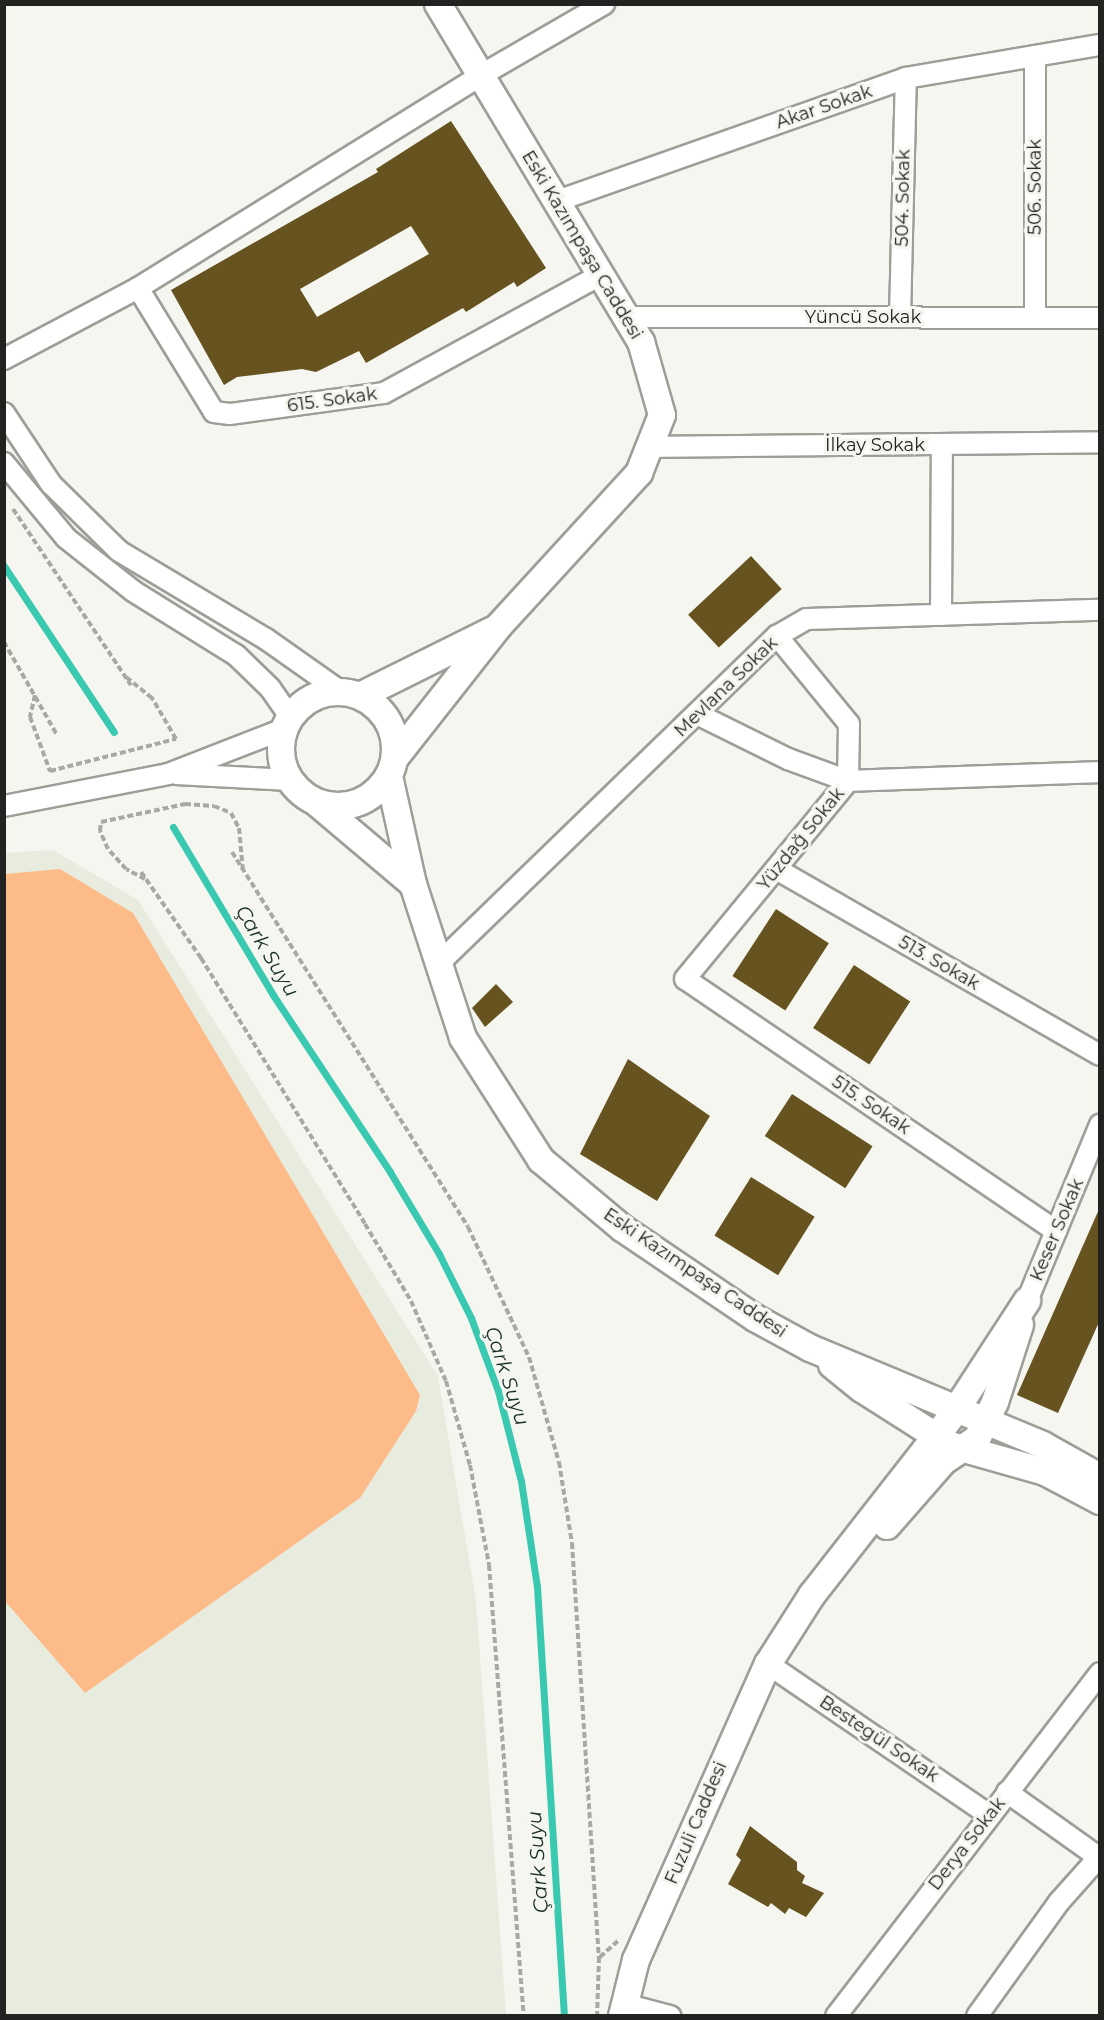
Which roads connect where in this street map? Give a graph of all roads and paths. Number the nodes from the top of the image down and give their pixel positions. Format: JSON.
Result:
{"nodes":[{"id":1,"x":438,"y":4,"type":"edge"},
{"id":2,"x":604,"y":4,"type":"edge"},
{"id":3,"x":1100,"y":45,"type":"edge"},
{"id":4,"x":1035,"y":56,"type":"junction"},
{"id":5,"x":478,"y":77,"type":"junction"},
{"id":6,"x":906,"y":78,"type":"junction"},
{"id":7,"x":557,"y":201,"type":"junction"},
{"id":8,"x":602,"y":274,"type":"junction"},
{"id":9,"x":138,"y":288,"type":"junction"},
{"id":10,"x":627,"y":317,"type":"junction"},
{"id":11,"x":900,"y":317,"type":"junction"},
{"id":12,"x":1035,"y":318,"type":"junction"},
{"id":13,"x":1100,"y":318,"type":"edge"},
{"id":14,"x":4,"y":358,"type":"edge"},
{"id":15,"x":4,"y":413,"type":"edge"},
{"id":16,"x":1100,"y":441,"type":"edge"},
{"id":17,"x":942,"y":445,"type":"junction"},
{"id":18,"x":650,"y":447,"type":"junction"},
{"id":19,"x":4,"y":463,"type":"edge"},
{"id":20,"x":10,"y":504,"type":"dead end"},
{"id":21,"x":1100,"y":610,"type":"edge"},
{"id":22,"x":941,"y":615,"type":"junction"},
{"id":23,"x":498,"y":627,"type":"junction"},
{"id":24,"x":777,"y":636,"type":"junction"},
{"id":25,"x":4,"y":642,"type":"edge"},
{"id":26,"x":125,"y":676,"type":"junction"},
{"id":27,"x":131,"y":685,"type":"dead end"},
{"id":28,"x":350,"y":694,"type":"junction"},
{"id":29,"x":35,"y":695,"type":"junction"},
{"id":30,"x":697,"y":714,"type":"junction"},
{"id":31,"x":287,"y":723,"type":"junction"},
{"id":32,"x":57,"y":735,"type":"dead end"},
{"id":33,"x":392,"y":767,"type":"junction"},
{"id":34,"x":1100,"y":772,"type":"edge"},
{"id":35,"x":168,"y":774,"type":"junction"},
{"id":36,"x":290,"y":780,"type":"junction"},
{"id":37,"x":848,"y":781,"type":"junction"},
{"id":38,"x":316,"y":801,"type":"junction"},
{"id":39,"x":4,"y":806,"type":"edge"},
{"id":40,"x":232,"y":852,"type":"dead end"},
{"id":41,"x":778,"y":870,"type":"junction"},
{"id":42,"x":141,"y":872,"type":"dead end"},
{"id":43,"x":243,"y":872,"type":"junction"},
{"id":44,"x":146,"y":879,"type":"junction"},
{"id":45,"x":413,"y":884,"type":"junction"},
{"id":46,"x":438,"y":964,"type":"junction"},
{"id":47,"x":685,"y":979,"type":"joint"},
{"id":48,"x":1100,"y":1055,"type":"edge"},
{"id":49,"x":1099,"y":1126,"type":"edge"},
{"id":50,"x":1056,"y":1231,"type":"junction"},
{"id":51,"x":1027,"y":1301,"type":"junction"},
{"id":52,"x":810,"y":1347,"type":"junction"},
{"id":53,"x":958,"y":1407,"type":"junction"},
{"id":54,"x":988,"y":1420,"type":"junction"},
{"id":55,"x":936,"y":1436,"type":"junction"},
{"id":56,"x":965,"y":1450,"type":"junction"},
{"id":57,"x":1100,"y":1477,"type":"edge"},
{"id":58,"x":1100,"y":1501,"type":"edge"},
{"id":59,"x":787,"y":1638,"type":"junction"},
{"id":60,"x":768,"y":1664,"type":"junction"},
{"id":61,"x":1100,"y":1673,"type":"edge"},
{"id":62,"x":1007,"y":1792,"type":"junction"},
{"id":63,"x":989,"y":1815,"type":"junction"},
{"id":64,"x":1099,"y":1857,"type":"edge"},
{"id":65,"x":623,"y":2010,"type":"edge"},
{"id":66,"x":524,"y":2016,"type":"edge"},
{"id":67,"x":597,"y":2016,"type":"edge"},
{"id":68,"x":670,"y":2016,"type":"edge"},
{"id":69,"x":836,"y":2016,"type":"edge"},
{"id":70,"x":977,"y":2016,"type":"edge"}],
"edges":[{"from":1,"to":5,"type":"street","name":"Eski Kazımpaşa Caddesi"},
{"from":2,"to":5,"type":"street"},
{"from":3,"to":4,"type":"street","name":"Akar Sokak"},
{"from":4,"to":6,"type":"street","name":"Akar Sokak"},
{"from":4,"to":12,"type":"street","name":"506. Sokak"},
{"from":5,"to":7,"type":"street","name":"Eski Kazımpaşa Caddesi"},
{"from":5,"to":9,"type":"street"},
{"from":6,"to":7,"type":"street","name":"Akar Sokak"},
{"from":6,"to":11,"type":"street","name":"504. Sokak"},
{"from":7,"to":8,"type":"street","name":"Eski Kazımpaşa Caddesi"},
{"from":8,"to":9,"type":"street","name":"615. Sokak"},
{"from":8,"to":10,"type":"street","name":"Eski Kazımpaşa Caddesi"},
{"from":9,"to":14,"type":"street"},
{"from":10,"to":11,"type":"street","name":"Yüncü Sokak"},
{"from":10,"to":18,"type":"street","name":"Eski Kazımpaşa Caddesi"},
{"from":11,"to":12,"type":"street","name":"Yüncü Sokak"},
{"from":12,"to":13,"type":"street","name":"Yüncü Sokak"},
{"from":15,"to":28,"type":"street"},
{"from":16,"to":17,"type":"street","name":"İlkay Sokak"},
{"from":17,"to":18,"type":"street","name":"İlkay Sokak"},
{"from":17,"to":22,"type":"street"},
{"from":18,"to":23,"type":"street","name":"Eski Kazımpaşa Caddesi"},
{"from":19,"to":31,"type":"street"},
{"from":20,"to":26,"type":"path"},
{"from":21,"to":22,"type":"street","name":"Mevlana Sokak"},
{"from":22,"to":24,"type":"street","name":"Mevlana Sokak"},
{"from":23,"to":28,"type":"street","name":"Eski Kazımpaşa Caddesi"},
{"from":23,"to":33,"type":"street","name":"Eski Kazımpaşa Caddesi"},
{"from":24,"to":30,"type":"street","name":"Mevlana Sokak"},
{"from":24,"to":37,"type":"street"},
{"from":25,"to":29,"type":"path"},
{"from":26,"to":27,"type":"path"},
{"from":26,"to":29,"type":"path"},
{"from":28,"to":31,"type":"street"},
{"from":28,"to":33,"type":"street"},
{"from":29,"to":32,"type":"path"},
{"from":30,"to":37,"type":"street"},
{"from":30,"to":46,"type":"street","name":"Mevlana Sokak"},
{"from":31,"to":35,"type":"street"},
{"from":31,"to":36,"type":"street"},
{"from":33,"to":38,"type":"street"},
{"from":33,"to":45,"type":"street","name":"Eski Kazımpaşa Caddesi"},
{"from":34,"to":37,"type":"street","name":"Yüzdağ Sokak"},
{"from":35,"to":36,"type":"street"},
{"from":35,"to":39,"type":"street"},
{"from":36,"to":38,"type":"street"},
{"from":37,"to":41,"type":"street","name":"Yüzdağ Sokak"},
{"from":38,"to":45,"type":"street"},
{"from":40,"to":43,"type":"path"},
{"from":41,"to":47,"type":"street","name":"Yüzdağ Sokak"},
{"from":41,"to":48,"type":"street","name":"513. Sokak"},
{"from":42,"to":44,"type":"path"},
{"from":43,"to":44,"type":"path"},
{"from":43,"to":67,"type":"path"},
{"from":44,"to":66,"type":"path"},
{"from":45,"to":46,"type":"street","name":"Eski Kazımpaşa Caddesi"},
{"from":46,"to":52,"type":"street","name":"Eski Kazımpaşa Caddesi"},
{"from":47,"to":50,"type":"street","name":"515. Sokak"},
{"from":49,"to":50,"type":"street","name":"Keser Sokak"},
{"from":50,"to":51,"type":"street","name":"Keser Sokak"},
{"from":51,"to":53,"type":"street"},
{"from":51,"to":54,"type":"street"},
{"from":52,"to":53,"type":"street","name":"Eski Kazımpaşa Caddesi"},
{"from":52,"to":55,"type":"street","name":"Eski Kazımpaşa Caddesi"},
{"from":53,"to":54,"type":"street","name":"Eski Kazımpaşa Caddesi"},
{"from":53,"to":55,"type":"street"},
{"from":54,"to":56,"type":"street"},
{"from":54,"to":57,"type":"street","name":"Eski Kazımpaşa Caddesi"},
{"from":55,"to":56,"type":"street","name":"Eski Kazımpaşa Caddesi"},
{"from":55,"to":59,"type":"street"},
{"from":56,"to":58,"type":"street","name":"Eski Kazımpaşa Caddesi"},
{"from":56,"to":59,"type":"street"},
{"from":59,"to":60,"type":"street","name":"Fuzuli Caddesi"},
{"from":60,"to":63,"type":"street","name":"Bestegül Sokak"},
{"from":60,"to":65,"type":"street","name":"Fuzuli Caddesi"},
{"from":61,"to":62,"type":"street","name":"Derya Sokak"},
{"from":62,"to":63,"type":"street","name":"Derya Sokak"},
{"from":62,"to":64,"type":"street"},
{"from":63,"to":69,"type":"street","name":"Derya Sokak"},
{"from":64,"to":70,"type":"street"},
{"from":65,"to":68,"type":"street"}]}
